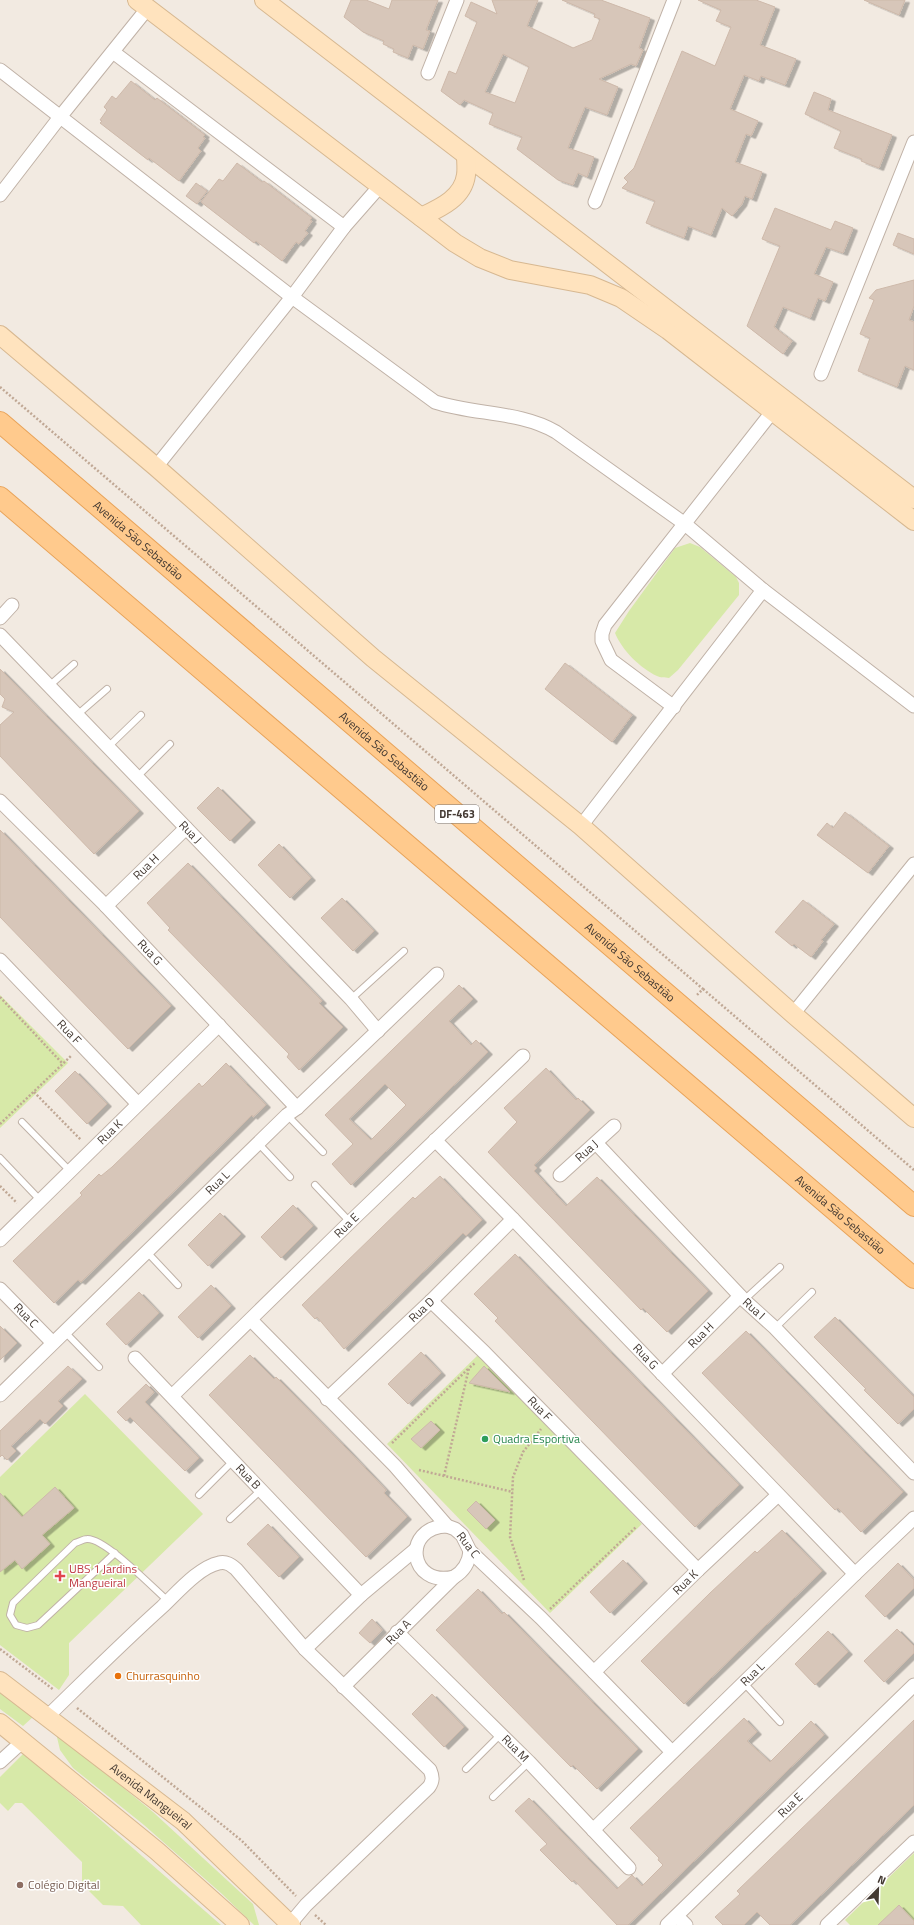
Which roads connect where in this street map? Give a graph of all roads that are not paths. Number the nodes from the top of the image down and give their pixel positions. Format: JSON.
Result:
{"nodes":[{"id":1,"x":264,"y":0,"type":"edge"},
{"id":2,"x":457,"y":0,"type":"edge"},
{"id":3,"x":674,"y":0,"type":"edge"},
{"id":4,"x":142,"y":4,"type":"edge"},
{"id":5,"x":113,"y":52,"type":"junction"},
{"id":6,"x":0,"y":70,"type":"edge"},
{"id":7,"x":428,"y":73,"type":"dead end"},
{"id":8,"x":60,"y":117,"type":"junction"},
{"id":9,"x":914,"y":142,"type":"edge"},
{"id":10,"x":466,"y":155,"type":"junction"},
{"id":11,"x":380,"y":186,"type":"junction"},
{"id":12,"x":0,"y":195,"type":"edge"},
{"id":13,"x":595,"y":202,"type":"dead end"},
{"id":14,"x":422,"y":217,"type":"junction"},
{"id":15,"x":344,"y":227,"type":"junction"},
{"id":16,"x":292,"y":297,"type":"junction"},
{"id":17,"x":0,"y":335,"type":"edge"},
{"id":18,"x":821,"y":374,"type":"dead end"},
{"id":19,"x":772,"y":412,"type":"junction"},
{"id":20,"x":0,"y":422,"type":"edge"},
{"id":21,"x":156,"y":467,"type":"junction"},
{"id":22,"x":0,"y":497,"type":"edge"},
{"id":23,"x":914,"y":499,"type":"edge"},
{"id":24,"x":914,"y":521,"type":"edge"},
{"id":25,"x":685,"y":524,"type":"junction"},
{"id":26,"x":763,"y":590,"type":"junction"},
{"id":27,"x":12,"y":605,"type":"dead end"},
{"id":28,"x":0,"y":618,"type":"edge"},
{"id":29,"x":0,"y":635,"type":"edge"},
{"id":30,"x":74,"y":664,"type":"dead end"},
{"id":31,"x":49,"y":686,"type":"junction"},
{"id":32,"x":107,"y":689,"type":"dead end"},
{"id":33,"x":914,"y":706,"type":"edge"},
{"id":34,"x":674,"y":707,"type":"junction"},
{"id":35,"x":77,"y":715,"type":"junction"},
{"id":36,"x":141,"y":715,"type":"dead end"},
{"id":37,"x":170,"y":744,"type":"dead end"},
{"id":38,"x":108,"y":747,"type":"junction"},
{"id":39,"x":137,"y":777,"type":"junction"},
{"id":40,"x":0,"y":801,"type":"edge"},
{"id":41,"x":581,"y":826,"type":"junction"},
{"id":42,"x":186,"y":828,"type":"junction"},
{"id":43,"x":914,"y":864,"type":"edge"},
{"id":44,"x":106,"y":906,"type":"junction"},
{"id":45,"x":404,"y":951,"type":"dead end"},
{"id":46,"x":0,"y":960,"type":"edge"},
{"id":47,"x":437,"y":974,"type":"dead end"},
{"id":48,"x":351,"y":999,"type":"junction"},
{"id":49,"x":793,"y":1014,"type":"junction"},
{"id":50,"x":219,"y":1025,"type":"junction"},
{"id":51,"x":378,"y":1031,"type":"junction"},
{"id":52,"x":523,"y":1056,"type":"dead end"},
{"id":53,"x":138,"y":1104,"type":"junction"},
{"id":54,"x":292,"y":1111,"type":"junction"},
{"id":55,"x":914,"y":1118,"type":"edge"},
{"id":56,"x":22,"y":1122,"type":"dead end"},
{"id":57,"x":614,"y":1126,"type":"dead end"},
{"id":58,"x":435,"y":1140,"type":"junction"},
{"id":59,"x":258,"y":1143,"type":"junction"},
{"id":60,"x":596,"y":1143,"type":"junction"},
{"id":61,"x":323,"y":1152,"type":"dead end"},
{"id":62,"x":0,"y":1158,"type":"edge"},
{"id":63,"x":69,"y":1170,"type":"junction"},
{"id":64,"x":560,"y":1175,"type":"dead end"},
{"id":65,"x":290,"y":1177,"type":"dead end"},
{"id":66,"x":315,"y":1185,"type":"dead end"},
{"id":67,"x":40,"y":1200,"type":"junction"},
{"id":68,"x":914,"y":1206,"type":"edge"},
{"id":69,"x":513,"y":1219,"type":"junction"},
{"id":70,"x":350,"y":1222,"type":"junction"},
{"id":71,"x":0,"y":1240,"type":"edge"},
{"id":72,"x":146,"y":1251,"type":"junction"},
{"id":73,"x":780,"y":1267,"type":"dead end"},
{"id":74,"x":914,"y":1278,"type":"edge"},
{"id":75,"x":178,"y":1285,"type":"dead end"},
{"id":76,"x":0,"y":1289,"type":"edge"},
{"id":77,"x":812,"y":1292,"type":"dead end"},
{"id":78,"x":742,"y":1298,"type":"junction"},
{"id":79,"x":432,"y":1301,"type":"junction"},
{"id":80,"x":250,"y":1320,"type":"junction"},
{"id":81,"x":775,"y":1328,"type":"junction"},
{"id":82,"x":64,"y":1331,"type":"junction"},
{"id":83,"x":52,"y":1342,"type":"junction"},
{"id":84,"x":135,"y":1358,"type":"dead end"},
{"id":85,"x":99,"y":1367,"type":"dead end"},
{"id":86,"x":662,"y":1374,"type":"junction"},
{"id":87,"x":0,"y":1395,"type":"edge"},
{"id":88,"x":172,"y":1396,"type":"junction"},
{"id":89,"x":327,"y":1399,"type":"junction"},
{"id":90,"x":233,"y":1460,"type":"junction"},
{"id":91,"x":910,"y":1467,"type":"edge"},
{"id":92,"x":261,"y":1490,"type":"junction"},
{"id":93,"x":199,"y":1495,"type":"dead end"},
{"id":94,"x":778,"y":1495,"type":"junction"},
{"id":95,"x":230,"y":1519,"type":"dead end"},
{"id":96,"x":911,"y":1524,"type":"edge"},
{"id":97,"x":447,"y":1526,"type":"junction"},
{"id":98,"x":416,"y":1549,"type":"junction"},
{"id":99,"x":470,"y":1551,"type":"junction"},
{"id":100,"x":115,"y":1553,"type":"junction"},
{"id":101,"x":698,"y":1570,"type":"junction"},
{"id":102,"x":855,"y":1574,"type":"junction"},
{"id":103,"x":454,"y":1577,"type":"junction"},
{"id":104,"x":361,"y":1595,"type":"junction"},
{"id":105,"x":168,"y":1601,"type":"junction"},
{"id":106,"x":397,"y":1632,"type":"junction"},
{"id":107,"x":305,"y":1650,"type":"junction"},
{"id":108,"x":594,"y":1672,"type":"junction"},
{"id":109,"x":0,"y":1681,"type":"edge"},
{"id":110,"x":743,"y":1682,"type":"junction"},
{"id":111,"x":914,"y":1685,"type":"edge"},
{"id":112,"x":343,"y":1687,"type":"junction"},
{"id":113,"x":48,"y":1716,"type":"junction"},
{"id":114,"x":0,"y":1722,"type":"edge"},
{"id":115,"x":780,"y":1722,"type":"dead end"},
{"id":116,"x":501,"y":1734,"type":"junction"},
{"id":117,"x":22,"y":1741,"type":"junction"},
{"id":118,"x":672,"y":1752,"type":"junction"},
{"id":119,"x":0,"y":1762,"type":"edge"},
{"id":120,"x":529,"y":1762,"type":"junction"},
{"id":121,"x":466,"y":1769,"type":"dead end"},
{"id":122,"x":494,"y":1797,"type":"dead end"},
{"id":123,"x":593,"y":1830,"type":"junction"},
{"id":124,"x":914,"y":1842,"type":"edge"},
{"id":125,"x":629,"y":1868,"type":"dead end"},
{"id":126,"x":677,"y":1922,"type":"edge"},
{"id":127,"x":833,"y":1923,"type":"edge"},
{"id":128,"x":240,"y":1925,"type":"edge"},
{"id":129,"x":290,"y":1925,"type":"edge"}],
"edges":[{"from":1,"to":10,"type":"street"},
{"from":2,"to":7,"type":"street"},
{"from":3,"to":13,"type":"street"},
{"from":4,"to":5,"type":"street"},
{"from":4,"to":11,"type":"street"},
{"from":5,"to":8,"type":"street"},
{"from":5,"to":15,"type":"street"},
{"from":6,"to":8,"type":"street"},
{"from":8,"to":12,"type":"street"},
{"from":8,"to":16,"type":"street"},
{"from":9,"to":18,"type":"street"},
{"from":10,"to":14,"type":"street"},
{"from":10,"to":23,"type":"street"},
{"from":11,"to":14,"type":"street"},
{"from":11,"to":15,"type":"street"},
{"from":14,"to":19,"type":"street"},
{"from":15,"to":16,"type":"street"},
{"from":16,"to":21,"type":"street"},
{"from":16,"to":25,"type":"street"},
{"from":17,"to":21,"type":"street"},
{"from":19,"to":24,"type":"street"},
{"from":19,"to":25,"type":"street"},
{"from":20,"to":68,"type":"main road","name":"Avenida São Sebastião","number":"DF-463"},
{"from":21,"to":41,"type":"street"},
{"from":22,"to":74,"type":"main road","name":"Avenida São Sebastião"},
{"from":25,"to":26,"type":"street"},
{"from":25,"to":34,"type":"street"},
{"from":26,"to":33,"type":"street"},
{"from":26,"to":34,"type":"street"},
{"from":27,"to":28,"type":"street"},
{"from":29,"to":31,"type":"street","name":"Rua J"},
{"from":30,"to":31,"type":"lane"},
{"from":31,"to":35,"type":"street","name":"Rua J"},
{"from":32,"to":35,"type":"lane"},
{"from":34,"to":41,"type":"street"},
{"from":35,"to":38,"type":"street","name":"Rua J"},
{"from":36,"to":38,"type":"lane"},
{"from":37,"to":39,"type":"lane"},
{"from":38,"to":39,"type":"street","name":"Rua J"},
{"from":39,"to":42,"type":"street","name":"Rua J"},
{"from":40,"to":44,"type":"street","name":"Rua G"},
{"from":41,"to":49,"type":"street"},
{"from":42,"to":44,"type":"street","name":"Rua H"},
{"from":42,"to":48,"type":"street","name":"Rua J"},
{"from":43,"to":49,"type":"street"},
{"from":44,"to":50,"type":"street","name":"Rua G"},
{"from":45,"to":48,"type":"lane"},
{"from":46,"to":53,"type":"street","name":"Rua F"},
{"from":47,"to":51,"type":"street","name":"Rua L"},
{"from":48,"to":51,"type":"street","name":"Rua J"},
{"from":49,"to":55,"type":"street"},
{"from":50,"to":53,"type":"street","name":"Rua K"},
{"from":50,"to":54,"type":"street","name":"Rua G"},
{"from":51,"to":54,"type":"street","name":"Rua L"},
{"from":52,"to":58,"type":"street","name":"Rua E"},
{"from":53,"to":63,"type":"street","name":"Rua K"},
{"from":54,"to":59,"type":"street","name":"Rua L"},
{"from":54,"to":61,"type":"lane"},
{"from":56,"to":63,"type":"lane"},
{"from":57,"to":60,"type":"street","name":"Rua J"},
{"from":58,"to":69,"type":"street","name":"Rua G"},
{"from":58,"to":70,"type":"street","name":"Rua E"},
{"from":59,"to":65,"type":"lane"},
{"from":59,"to":72,"type":"street","name":"Rua L"},
{"from":60,"to":64,"type":"street","name":"Rua J"},
{"from":60,"to":78,"type":"street","name":"Rua I"},
{"from":62,"to":67,"type":"lane"},
{"from":63,"to":67,"type":"street","name":"Rua K"},
{"from":66,"to":70,"type":"lane"},
{"from":67,"to":71,"type":"street","name":"Rua K"},
{"from":69,"to":79,"type":"street","name":"Rua D"},
{"from":69,"to":86,"type":"street","name":"Rua G"},
{"from":70,"to":80,"type":"street","name":"Rua E"},
{"from":72,"to":75,"type":"lane"},
{"from":72,"to":82,"type":"street","name":"Rua L"},
{"from":73,"to":78,"type":"lane"},
{"from":76,"to":83,"type":"street","name":"Rua C"},
{"from":77,"to":81,"type":"lane"},
{"from":78,"to":81,"type":"street","name":"Rua I"},
{"from":78,"to":86,"type":"street","name":"Rua H"},
{"from":79,"to":89,"type":"street","name":"Rua D"},
{"from":79,"to":101,"type":"street","name":"Rua F"},
{"from":80,"to":88,"type":"street","name":"Rua E"},
{"from":80,"to":89,"type":"street","name":"Rua C"},
{"from":81,"to":91,"type":"street","name":"Rua I"},
{"from":82,"to":83,"type":"street","name":"Rua L"},
{"from":82,"to":85,"type":"lane"},
{"from":83,"to":87,"type":"street","name":"Rua L"},
{"from":84,"to":88,"type":"street","name":"Rua B"},
{"from":86,"to":94,"type":"street","name":"Rua G"},
{"from":88,"to":90,"type":"street","name":"Rua B"},
{"from":89,"to":97,"type":"street","name":"Rua C"},
{"from":90,"to":92,"type":"street","name":"Rua B"},
{"from":90,"to":93,"type":"lane"},
{"from":92,"to":95,"type":"lane"},
{"from":92,"to":104,"type":"street","name":"Rua B"},
{"from":94,"to":101,"type":"street","name":"Rua K"},
{"from":94,"to":102,"type":"street","name":"Rua G"},
{"from":96,"to":102,"type":"street","name":"Rua L"},
{"from":97,"to":98,"type":"street"},
{"from":97,"to":99,"type":"street","name":"Rua C"},
{"from":98,"to":103,"type":"street"},
{"from":98,"to":104,"type":"street"},
{"from":99,"to":103,"type":"street","name":"Rua A"},
{"from":99,"to":108,"type":"street","name":"Rua C"},
{"from":100,"to":100,"type":"lane"},
{"from":100,"to":105,"type":"lane"},
{"from":101,"to":108,"type":"street","name":"Rua K"},
{"from":102,"to":110,"type":"street","name":"Rua L"},
{"from":103,"to":106,"type":"street","name":"Rua A"},
{"from":104,"to":107,"type":"street"},
{"from":105,"to":107,"type":"street"},
{"from":105,"to":113,"type":"street"},
{"from":106,"to":112,"type":"street","name":"Rua A"},
{"from":106,"to":116,"type":"street","name":"Rua M"},
{"from":107,"to":112,"type":"street"},
{"from":108,"to":118,"type":"street","name":"Rua C"},
{"from":109,"to":113,"type":"street","name":"Avenida Mangueiral"},
{"from":110,"to":115,"type":"lane"},
{"from":110,"to":118,"type":"street","name":"Rua L"},
{"from":111,"to":126,"type":"street","name":"Rua E"},
{"from":112,"to":129,"type":"street"},
{"from":113,"to":129,"type":"street","name":"Avenida Mangueiral"},
{"from":114,"to":117,"type":"street"},
{"from":116,"to":120,"type":"street","name":"Rua M"},
{"from":116,"to":121,"type":"lane"},
{"from":117,"to":119,"type":"street"},
{"from":117,"to":128,"type":"street"},
{"from":118,"to":123,"type":"street","name":"Rua L"},
{"from":120,"to":122,"type":"lane"},
{"from":120,"to":123,"type":"street","name":"Rua M"},
{"from":123,"to":125,"type":"street","name":"Rua M"},
{"from":124,"to":127,"type":"street"}]}
